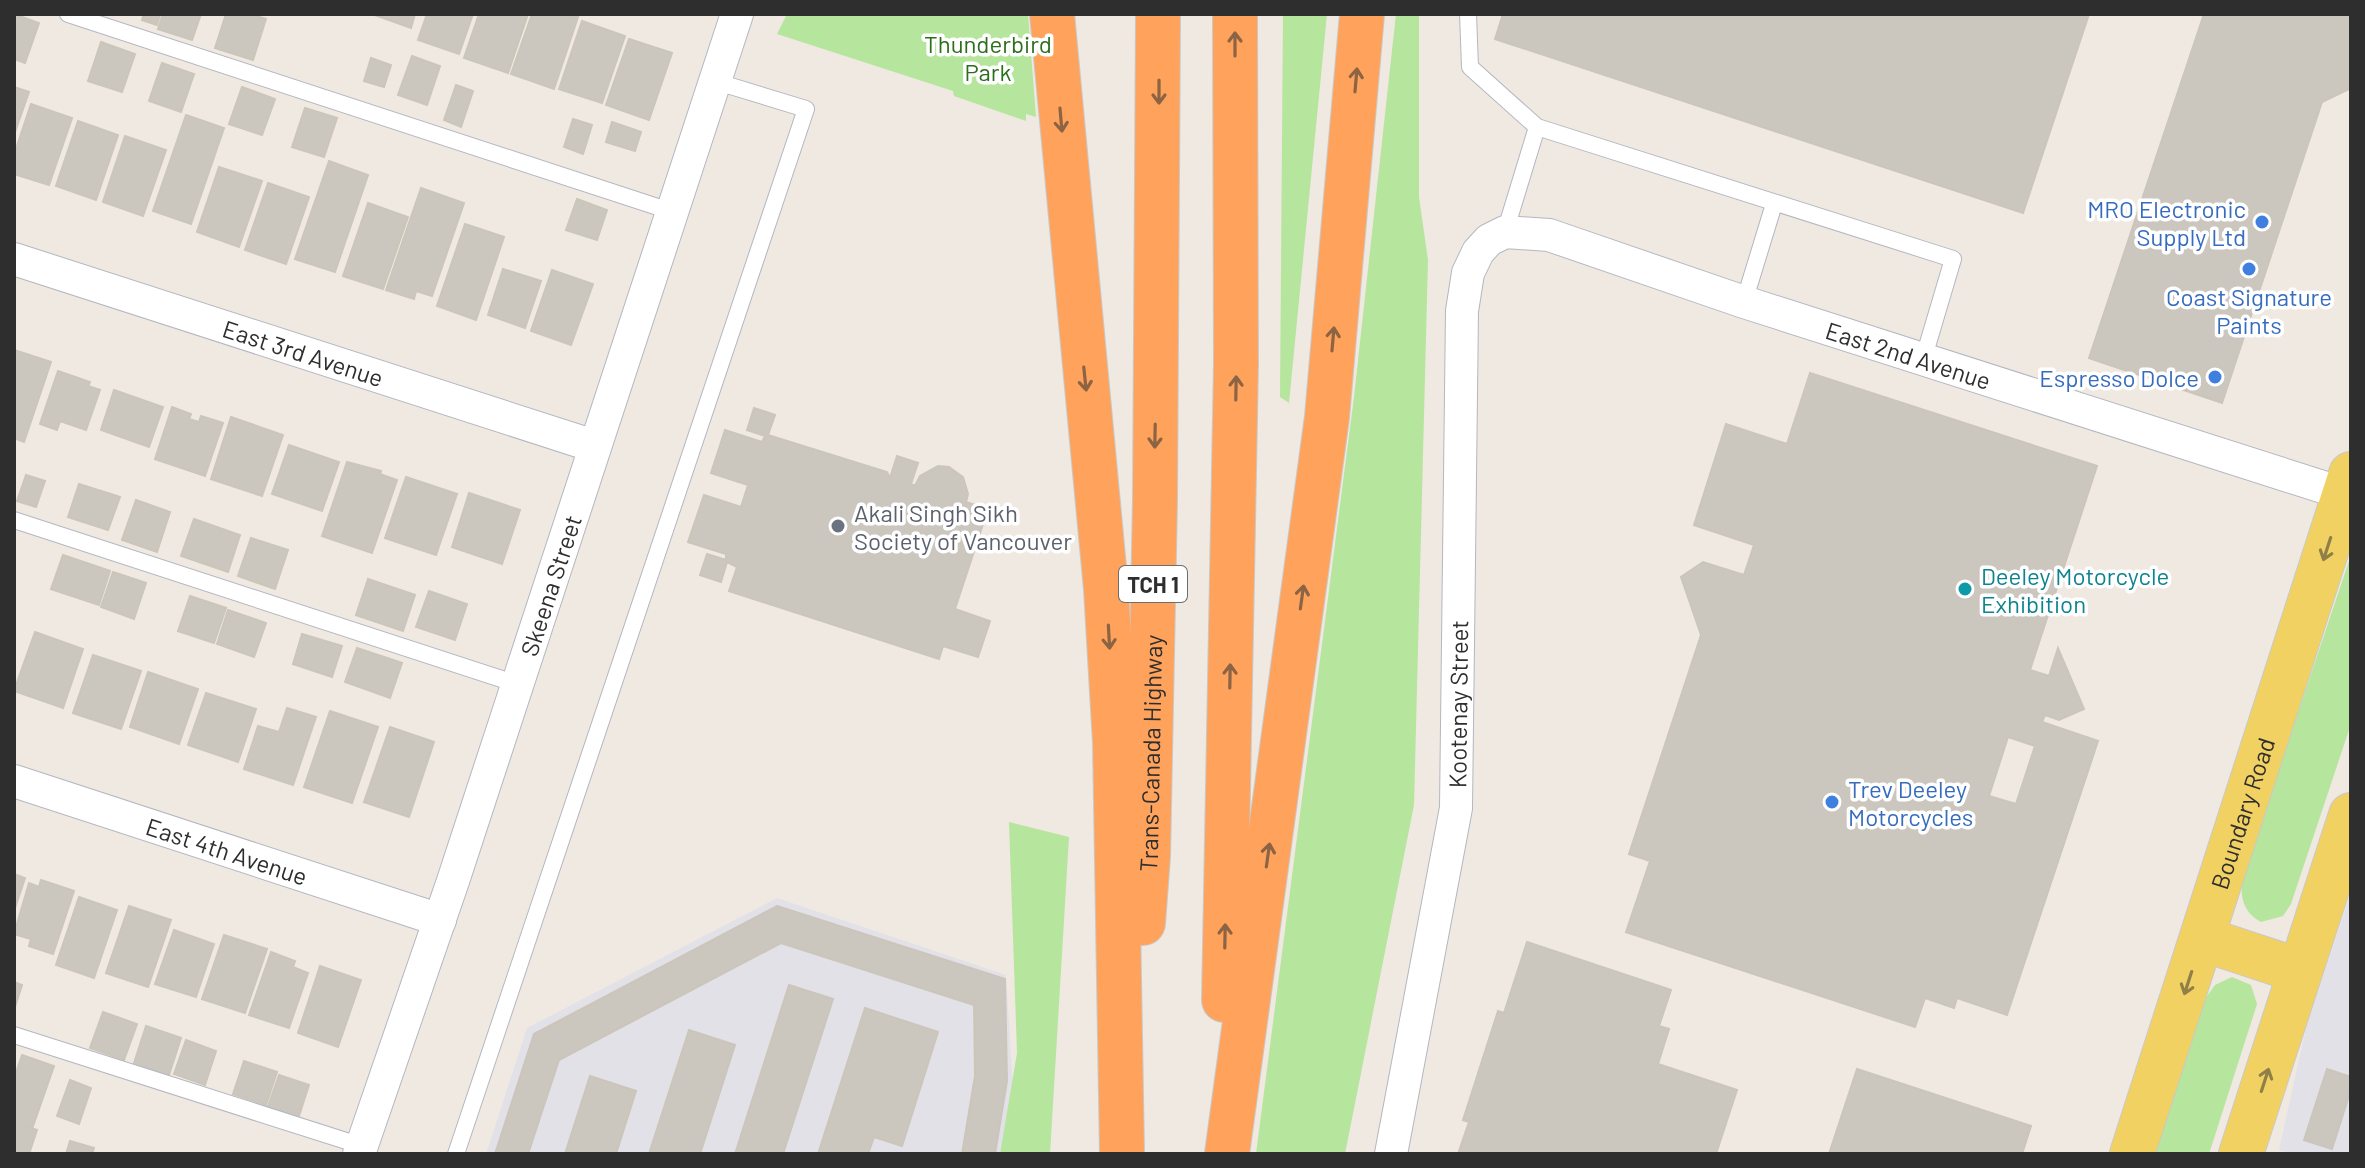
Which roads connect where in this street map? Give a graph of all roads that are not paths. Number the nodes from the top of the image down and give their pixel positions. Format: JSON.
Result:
{"nodes":[{"id":1,"x":68,"y":14,"type":"edge"},
{"id":2,"x":737,"y":14,"type":"edge"},
{"id":3,"x":1052,"y":14,"type":"edge"},
{"id":4,"x":1158,"y":14,"type":"edge"},
{"id":5,"x":1235,"y":14,"type":"edge"},
{"id":6,"x":1362,"y":14,"type":"edge"},
{"id":7,"x":1468,"y":14,"type":"edge"},
{"id":8,"x":714,"y":81,"type":"junction"},
{"id":9,"x":1537,"y":127,"type":"junction"},
{"id":10,"x":1774,"y":204,"type":"junction"},
{"id":11,"x":670,"y":211,"type":"junction"},
{"id":12,"x":1505,"y":232,"type":"junction"},
{"id":13,"x":14,"y":259,"type":"edge"},
{"id":14,"x":1744,"y":302,"type":"junction"},
{"id":15,"x":1923,"y":360,"type":"junction"},
{"id":16,"x":594,"y":446,"type":"junction"},
{"id":17,"x":2349,"y":488,"type":"edge"},
{"id":18,"x":14,"y":520,"type":"edge"},
{"id":19,"x":517,"y":684,"type":"junction"},
{"id":20,"x":14,"y":781,"type":"edge"},
{"id":21,"x":2351,"y":815,"type":"edge"},
{"id":22,"x":440,"y":920,"type":"junction"},
{"id":23,"x":2203,"y":939,"type":"junction"},
{"id":24,"x":2300,"y":971,"type":"junction"},
{"id":25,"x":14,"y":1035,"type":"edge"},
{"id":26,"x":360,"y":1150,"type":"edge"},
{"id":27,"x":456,"y":1154,"type":"edge"},
{"id":28,"x":1124,"y":1154,"type":"edge"},
{"id":29,"x":1224,"y":1154,"type":"edge"},
{"id":30,"x":1391,"y":1154,"type":"edge"},
{"id":31,"x":2132,"y":1154,"type":"edge"},
{"id":32,"x":2241,"y":1154,"type":"edge"}],
"edges":[{"from":1,"to":11,"type":"lane"},
{"from":2,"to":8,"type":"street","name":"Skeena Street"},
{"from":3,"to":28,"type":"highway","one_way":true},
{"from":4,"to":28,"type":"highway","name":"Trans-Canada Highway","number":"TCH 1","one_way":true},
{"from":29,"to":5,"type":"highway","one_way":true},
{"from":29,"to":6,"type":"highway","one_way":true},
{"from":7,"to":9,"type":"lane"},
{"from":8,"to":11,"type":"street","name":"Skeena Street"},
{"from":8,"to":27,"type":"lane"},
{"from":9,"to":10,"type":"lane"},
{"from":9,"to":12,"type":"lane"},
{"from":10,"to":14,"type":"lane"},
{"from":10,"to":15,"type":"lane"},
{"from":11,"to":16,"type":"street","name":"Skeena Street"},
{"from":12,"to":14,"type":"street","name":"East 2nd Avenue"},
{"from":12,"to":30,"type":"street","name":"Kootenay Street"},
{"from":13,"to":16,"type":"street","name":"East 3rd Avenue"},
{"from":14,"to":15,"type":"street","name":"East 2nd Avenue"},
{"from":15,"to":17,"type":"street","name":"East 2nd Avenue"},
{"from":16,"to":19,"type":"street","name":"Skeena Street"},
{"from":17,"to":23,"type":"main road","name":"Boundary Road","one_way":true},
{"from":18,"to":19,"type":"lane"},
{"from":19,"to":22,"type":"street","name":"Skeena Street"},
{"from":20,"to":22,"type":"street","name":"East 4th Avenue"},
{"from":21,"to":24,"type":"main road"},
{"from":22,"to":26,"type":"street","name":"Skeena Street"},
{"from":23,"to":24,"type":"main road"},
{"from":23,"to":31,"type":"main road","name":"Boundary Road","one_way":true},
{"from":32,"to":24,"type":"main road","one_way":true},
{"from":25,"to":26,"type":"lane"}]}
